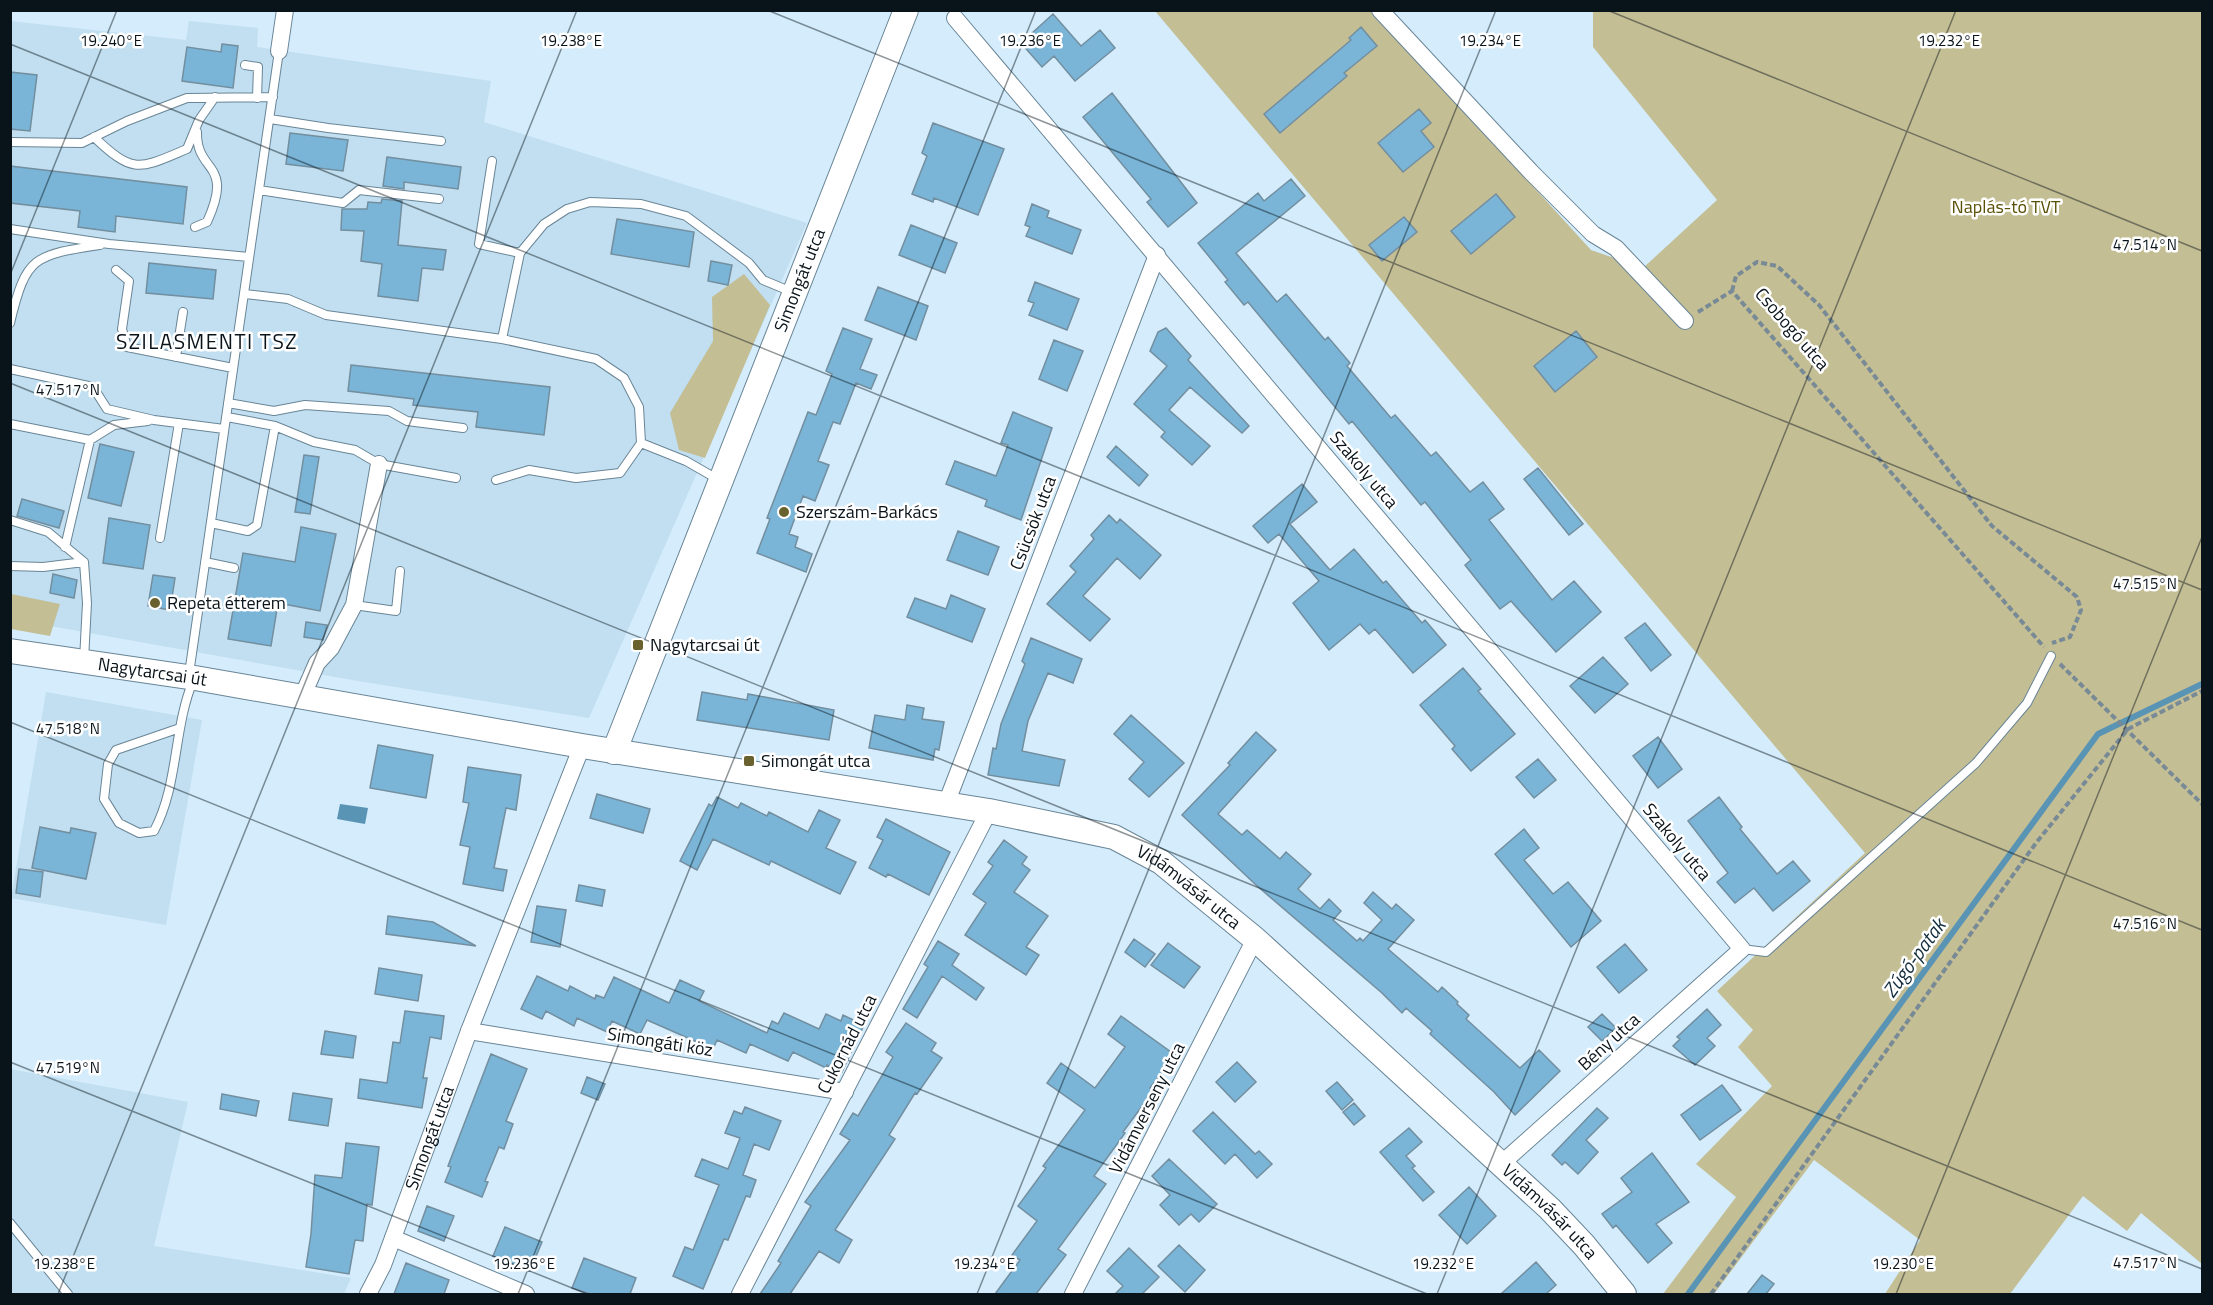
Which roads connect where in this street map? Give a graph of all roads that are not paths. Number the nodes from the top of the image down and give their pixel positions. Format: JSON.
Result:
{"nodes":[{"id":1,"x":285,"y":10,"type":"edge"},
{"id":2,"x":906,"y":10,"type":"edge"},
{"id":3,"x":1380,"y":10,"type":"edge"},
{"id":4,"x":955,"y":18,"type":"dead end"},
{"id":5,"x":279,"y":51,"type":"joint"},
{"id":6,"x":244,"y":65,"type":"dead end"},
{"id":7,"x":215,"y":97,"type":"junction"},
{"id":8,"x":273,"y":97,"type":"junction"},
{"id":9,"x":257,"y":98,"type":"junction"},
{"id":10,"x":270,"y":119,"type":"junction"},
{"id":11,"x":196,"y":126,"type":"junction"},
{"id":12,"x":94,"y":137,"type":"junction"},
{"id":13,"x":441,"y":141,"type":"dead end"},
{"id":14,"x":10,"y":142,"type":"edge"},
{"id":15,"x":492,"y":161,"type":"dead end"},
{"id":16,"x":259,"y":190,"type":"junction"},
{"id":17,"x":439,"y":199,"type":"dead end"},
{"id":18,"x":195,"y":227,"type":"dead end"},
{"id":19,"x":10,"y":229,"type":"edge"},
{"id":20,"x":109,"y":244,"type":"junction"},
{"id":21,"x":520,"y":253,"type":"junction"},
{"id":22,"x":1157,"y":255,"type":"junction"},
{"id":23,"x":249,"y":257,"type":"junction"},
{"id":24,"x":116,"y":270,"type":"dead end"},
{"id":25,"x":795,"y":293,"type":"junction"},
{"id":26,"x":245,"y":294,"type":"junction"},
{"id":27,"x":183,"y":312,"type":"dead end"},
{"id":28,"x":1685,"y":321,"type":"road end"},
{"id":29,"x":10,"y":323,"type":"edge"},
{"id":30,"x":502,"y":339,"type":"junction"},
{"id":31,"x":176,"y":357,"type":"junction"},
{"id":32,"x":233,"y":368,"type":"junction"},
{"id":33,"x":10,"y":369,"type":"edge"},
{"id":34,"x":228,"y":403,"type":"junction"},
{"id":35,"x":227,"y":417,"type":"junction"},
{"id":36,"x":154,"y":420,"type":"junction"},
{"id":37,"x":179,"y":423,"type":"junction"},
{"id":38,"x":10,"y":424,"type":"edge"},
{"id":39,"x":275,"y":426,"type":"junction"},
{"id":40,"x":463,"y":428,"type":"dead end"},
{"id":41,"x":224,"y":429,"type":"junction"},
{"id":42,"x":90,"y":440,"type":"junction"},
{"id":43,"x":641,"y":443,"type":"junction"},
{"id":44,"x":379,"y":464,"type":"junction"},
{"id":45,"x":456,"y":478,"type":"dead end"},
{"id":46,"x":496,"y":480,"type":"dead end"},
{"id":47,"x":721,"y":482,"type":"junction"},
{"id":48,"x":10,"y":520,"type":"edge"},
{"id":49,"x":211,"y":523,"type":"junction"},
{"id":50,"x":160,"y":538,"type":"dead end"},
{"id":51,"x":65,"y":547,"type":"junction"},
{"id":52,"x":84,"y":562,"type":"junction"},
{"id":53,"x":205,"y":562,"type":"junction"},
{"id":54,"x":10,"y":566,"type":"edge"},
{"id":55,"x":234,"y":568,"type":"dead end"},
{"id":56,"x":400,"y":571,"type":"dead end"},
{"id":57,"x":354,"y":605,"type":"junction"},
{"id":58,"x":10,"y":651,"type":"edge"},
{"id":59,"x":2051,"y":655,"type":"road end"},
{"id":60,"x":84,"y":660,"type":"junction"},
{"id":61,"x":191,"y":678,"type":"junction"},
{"id":62,"x":302,"y":697,"type":"junction"},
{"id":63,"x":180,"y":728,"type":"junction"},
{"id":64,"x":582,"y":746,"type":"junction"},
{"id":65,"x":614,"y":752,"type":"junction"},
{"id":66,"x":946,"y":804,"type":"junction"},
{"id":67,"x":989,"y":811,"type":"junction"},
{"id":68,"x":1255,"y":939,"type":"junction"},
{"id":69,"x":1742,"y":949,"type":"junction"},
{"id":70,"x":469,"y":1030,"type":"junction"},
{"id":71,"x":845,"y":1092,"type":"junction"},
{"id":72,"x":1501,"y":1164,"type":"junction"},
{"id":73,"x":10,"y":1223,"type":"edge"},
{"id":74,"x":393,"y":1238,"type":"junction"},
{"id":75,"x":68,"y":1294,"type":"edge"},
{"id":76,"x":368,"y":1294,"type":"edge"},
{"id":77,"x":526,"y":1294,"type":"edge"},
{"id":78,"x":740,"y":1294,"type":"edge"},
{"id":79,"x":1073,"y":1294,"type":"edge"},
{"id":80,"x":1624,"y":1294,"type":"edge"}],
"edges":[{"from":1,"to":5,"type":"street"},
{"from":2,"to":25,"type":"main road","name":"Simongát utca"},
{"from":3,"to":28,"type":"street"},
{"from":4,"to":22,"type":"street","name":"Szakoly utca"},
{"from":5,"to":8,"type":"lane"},
{"from":6,"to":9,"type":"lane"},
{"from":7,"to":9,"type":"lane"},
{"from":7,"to":11,"type":"lane"},
{"from":7,"to":12,"type":"lane"},
{"from":8,"to":9,"type":"lane"},
{"from":8,"to":10,"type":"lane"},
{"from":10,"to":13,"type":"lane"},
{"from":10,"to":16,"type":"lane"},
{"from":11,"to":12,"type":"lane"},
{"from":11,"to":18,"type":"lane"},
{"from":12,"to":14,"type":"lane"},
{"from":15,"to":21,"type":"lane"},
{"from":16,"to":17,"type":"lane"},
{"from":16,"to":23,"type":"lane"},
{"from":19,"to":20,"type":"lane"},
{"from":20,"to":23,"type":"lane"},
{"from":20,"to":29,"type":"lane"},
{"from":21,"to":25,"type":"lane"},
{"from":21,"to":30,"type":"lane"},
{"from":22,"to":66,"type":"street","name":"Csücsök utca"},
{"from":22,"to":69,"type":"street","name":"Szakoly utca"},
{"from":23,"to":26,"type":"lane"},
{"from":24,"to":31,"type":"lane"},
{"from":25,"to":47,"type":"main road","name":"Simongát utca"},
{"from":26,"to":30,"type":"lane"},
{"from":26,"to":32,"type":"lane"},
{"from":27,"to":31,"type":"lane"},
{"from":30,"to":43,"type":"lane"},
{"from":31,"to":32,"type":"lane"},
{"from":32,"to":34,"type":"lane"},
{"from":33,"to":36,"type":"lane"},
{"from":34,"to":35,"type":"lane"},
{"from":34,"to":40,"type":"lane"},
{"from":35,"to":39,"type":"lane"},
{"from":35,"to":41,"type":"lane"},
{"from":36,"to":37,"type":"lane"},
{"from":36,"to":42,"type":"lane"},
{"from":37,"to":41,"type":"lane"},
{"from":37,"to":50,"type":"lane"},
{"from":38,"to":42,"type":"lane"},
{"from":39,"to":44,"type":"lane"},
{"from":39,"to":49,"type":"lane"},
{"from":41,"to":49,"type":"lane"},
{"from":42,"to":51,"type":"lane"},
{"from":43,"to":46,"type":"lane"},
{"from":43,"to":47,"type":"lane"},
{"from":44,"to":45,"type":"lane"},
{"from":44,"to":57,"type":"street"},
{"from":47,"to":65,"type":"main road","name":"Simongát utca"},
{"from":48,"to":51,"type":"lane"},
{"from":49,"to":53,"type":"lane"},
{"from":51,"to":52,"type":"lane"},
{"from":52,"to":54,"type":"lane"},
{"from":52,"to":60,"type":"lane"},
{"from":53,"to":55,"type":"lane"},
{"from":53,"to":61,"type":"lane"},
{"from":56,"to":57,"type":"lane"},
{"from":57,"to":62,"type":"street"},
{"from":58,"to":60,"type":"main road","name":"Nagytarcsai út"},
{"from":59,"to":69,"type":"lane"},
{"from":60,"to":61,"type":"main road","name":"Nagytarcsai út"},
{"from":61,"to":62,"type":"main road","name":"Nagytarcsai út"},
{"from":61,"to":63,"type":"lane"},
{"from":62,"to":64,"type":"main road","name":"Nagytarcsai út"},
{"from":63,"to":63,"type":"lane"},
{"from":64,"to":65,"type":"main road","name":"Nagytarcsai út"},
{"from":64,"to":70,"type":"street","name":"Simongát utca"},
{"from":65,"to":66,"type":"main road","name":"Vidámvásár utca"},
{"from":66,"to":67,"type":"main road","name":"Vidámvásár utca"},
{"from":67,"to":68,"type":"main road","name":"Vidámvásár utca"},
{"from":67,"to":71,"type":"street","name":"Cukornád utca"},
{"from":68,"to":72,"type":"main road","name":"Vidámvásár utca"},
{"from":68,"to":79,"type":"street","name":"Vidámverseny utca"},
{"from":69,"to":72,"type":"street","name":"Bény utca"},
{"from":70,"to":71,"type":"street","name":"Simongáti köz"},
{"from":70,"to":74,"type":"street","name":"Simongát utca"},
{"from":71,"to":78,"type":"street","name":"Cukornád utca"},
{"from":72,"to":80,"type":"main road","name":"Vidámvásár utca"},
{"from":73,"to":75,"type":"lane"},
{"from":74,"to":76,"type":"street","name":"Simongát utca"},
{"from":74,"to":77,"type":"street"}]}
